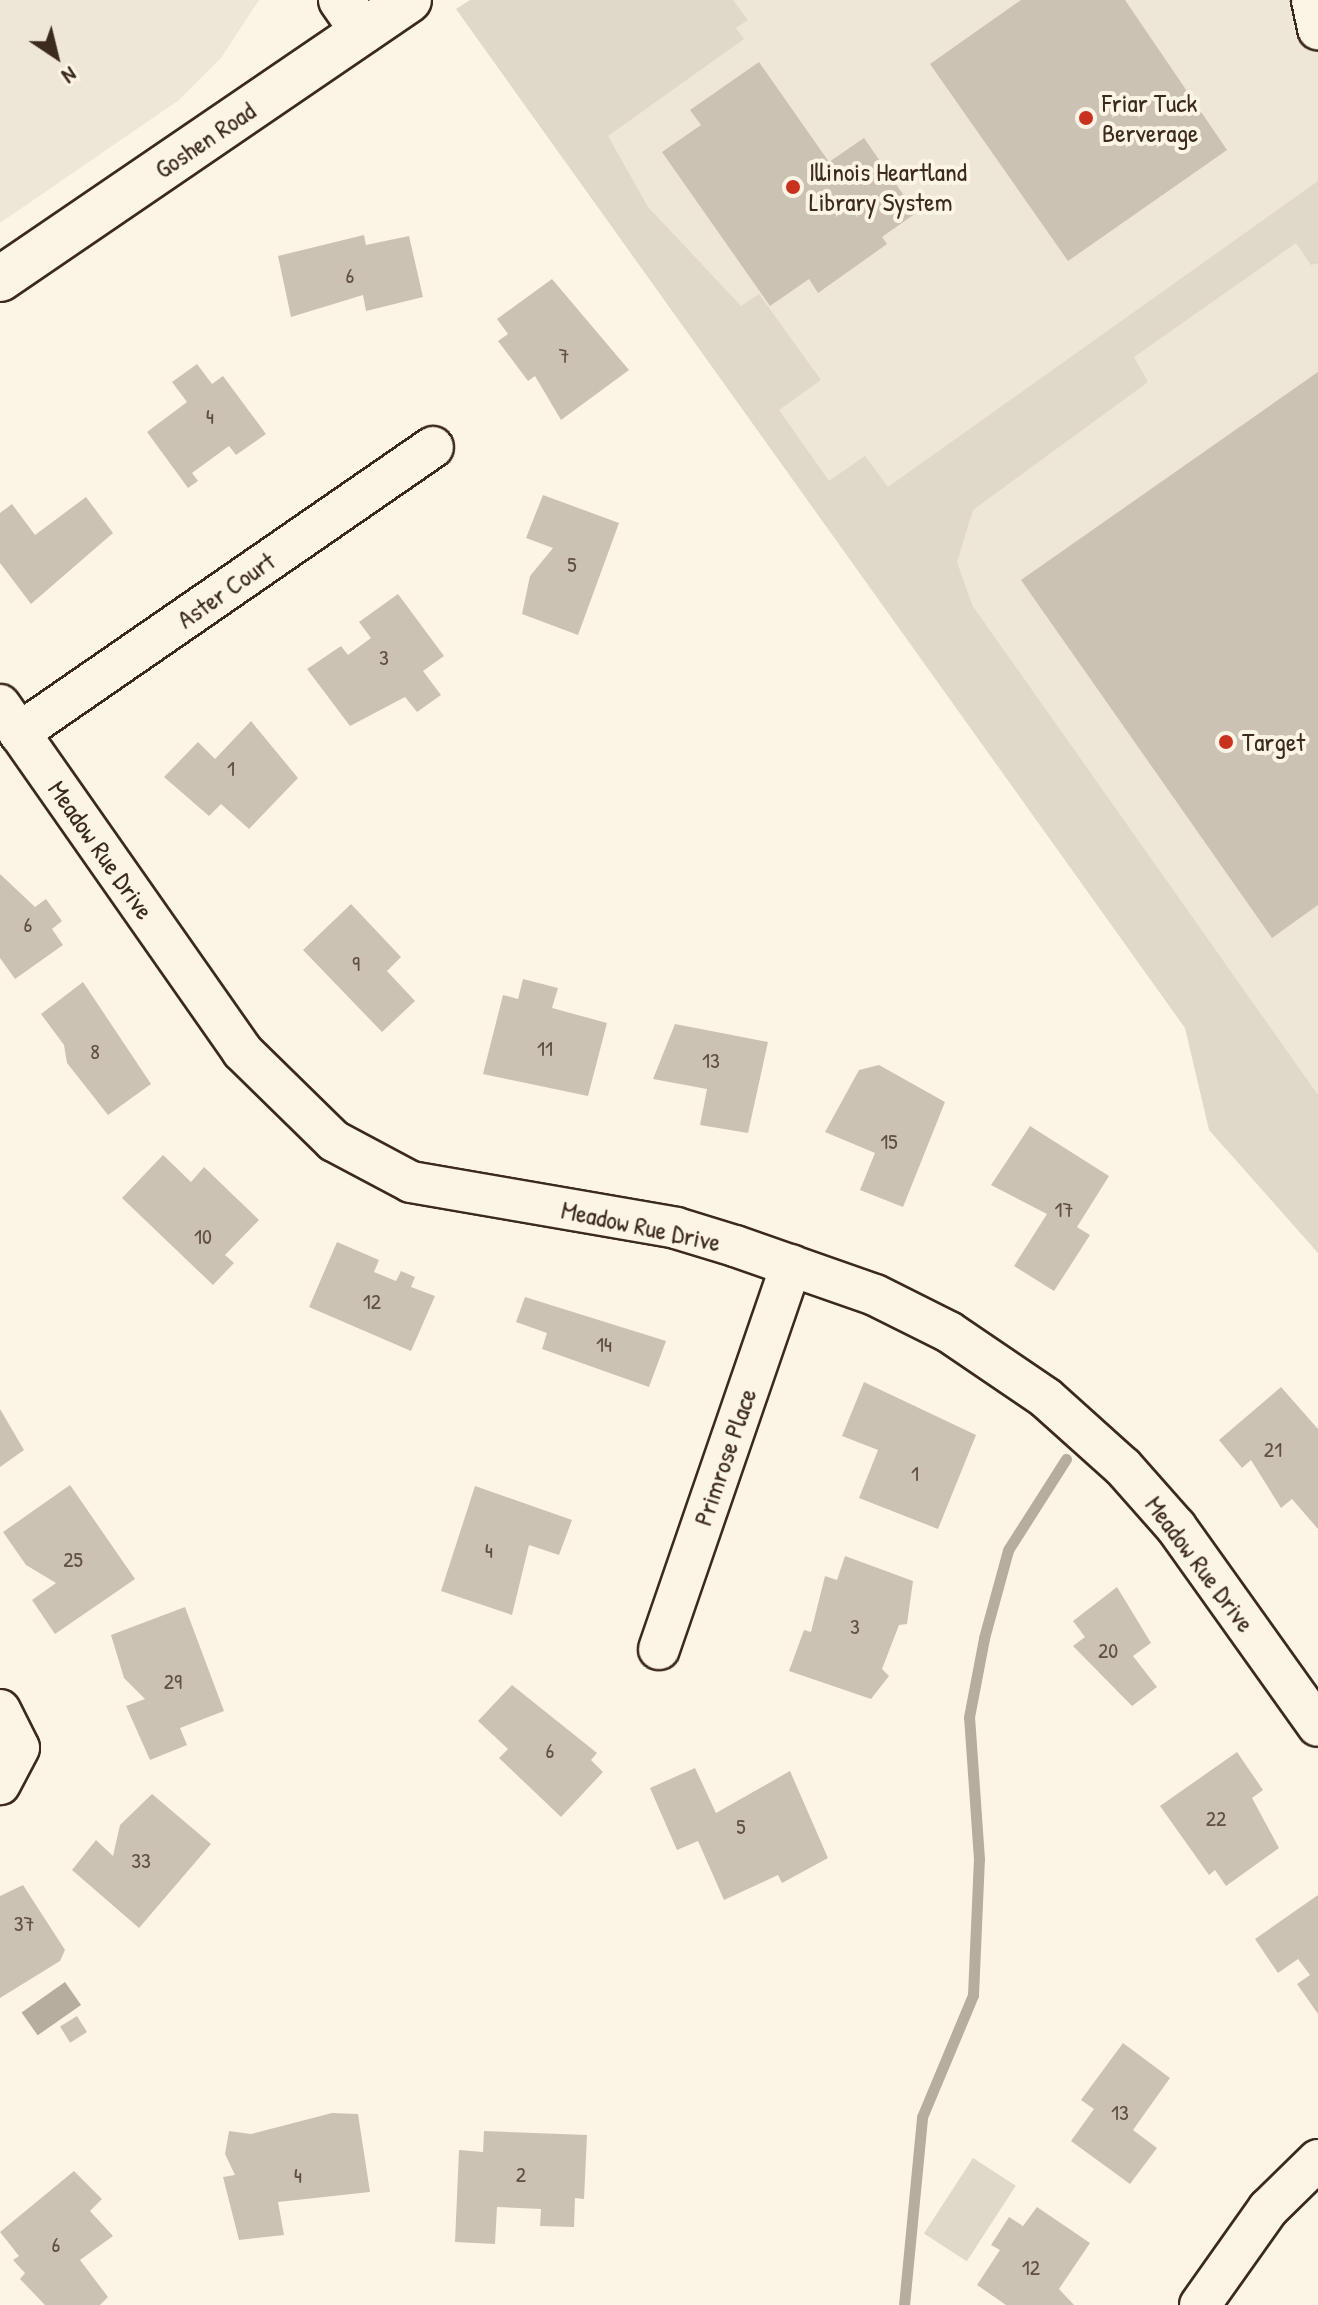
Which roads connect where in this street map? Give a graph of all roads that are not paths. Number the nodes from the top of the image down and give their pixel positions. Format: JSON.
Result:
{"nodes":[{"id":1,"x":409,"y":0,"type":"edge"},
{"id":2,"x":1312,"y":0,"type":"edge"},
{"id":3,"x":352,"y":16,"type":"edge"},
{"id":4,"x":1318,"y":29,"type":"edge"},
{"id":5,"x":0,"y":279,"type":"edge"},
{"id":6,"x":433,"y":447,"type":"dead end"},
{"id":7,"x":10,"y":719,"type":"edge"},
{"id":8,"x":791,"y":1265,"type":"junction"},
{"id":9,"x":659,"y":1649,"type":"dead end"},
{"id":10,"x":0,"y":1710,"type":"edge"},
{"id":11,"x":1318,"y":1726,"type":"edge"},
{"id":12,"x":7,"y":1776,"type":"edge"},
{"id":13,"x":1318,"y":2160,"type":"edge"},
{"id":14,"x":1200,"y":2305,"type":"edge"}],
"edges":[{"from":1,"to":3,"type":"street","name":"Goshen Road"},
{"from":2,"to":4,"type":"street"},
{"from":3,"to":5,"type":"street","name":"Goshen Road"},
{"from":6,"to":7,"type":"street","name":"Aster Court"},
{"from":7,"to":8,"type":"street","name":"Meadow Rue Drive"},
{"from":8,"to":9,"type":"street","name":"Primrose Place"},
{"from":8,"to":11,"type":"street","name":"Meadow Rue Drive"},
{"from":10,"to":12,"type":"street"},
{"from":13,"to":14,"type":"street"}]}
